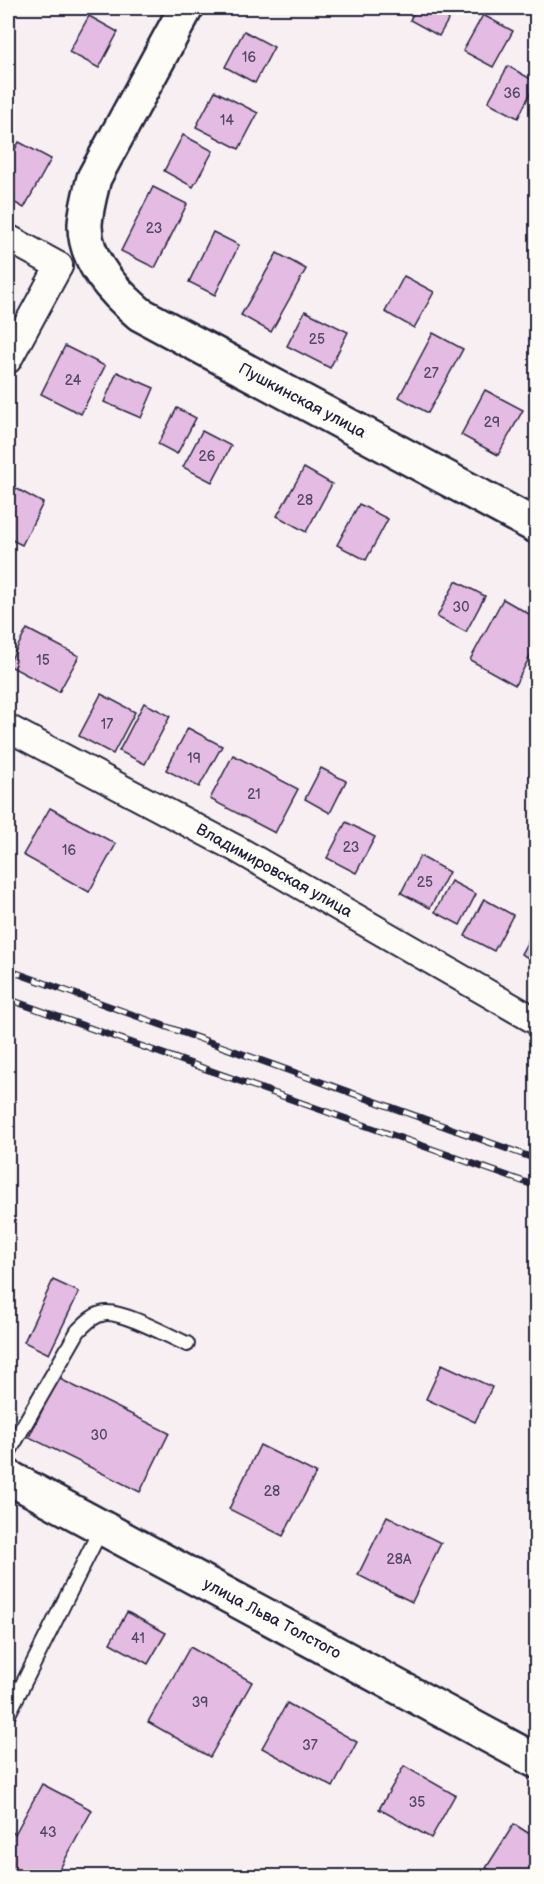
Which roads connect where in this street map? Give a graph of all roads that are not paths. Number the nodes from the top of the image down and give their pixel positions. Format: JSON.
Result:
{"nodes":[{"id":1,"x":186,"y":8,"type":"edge"},
{"id":2,"x":8,"y":238,"type":"edge"},
{"id":3,"x":90,"y":251,"type":"junction"},
{"id":4,"x":59,"y":266,"type":"junction"},
{"id":5,"x":8,"y":360,"type":"edge"},
{"id":6,"x":537,"y":526,"type":"edge"},
{"id":7,"x":8,"y":728,"type":"edge"},
{"id":8,"x":537,"y":1021,"type":"edge"},
{"id":9,"x":187,"y":1344,"type":"dead end"},
{"id":10,"x":8,"y":1453,"type":"edge"},
{"id":11,"x":8,"y":1477,"type":"edge"},
{"id":12,"x":102,"y":1527,"type":"junction"},
{"id":13,"x":8,"y":1714,"type":"edge"},
{"id":14,"x":537,"y":1761,"type":"edge"}],
"edges":[{"from":1,"to":3,"type":"street","name":"Пушкинская улица"},
{"from":2,"to":4,"type":"street"},
{"from":3,"to":4,"type":"street"},
{"from":3,"to":6,"type":"street","name":"Пушкинская улица"},
{"from":4,"to":5,"type":"street"},
{"from":7,"to":8,"type":"street","name":"Владимировская улица"},
{"from":9,"to":10,"type":"lane"},
{"from":11,"to":12,"type":"street","name":"улица Льва Толстого"},
{"from":12,"to":13,"type":"lane"},
{"from":12,"to":14,"type":"street","name":"улица Льва Толстого"}]}
